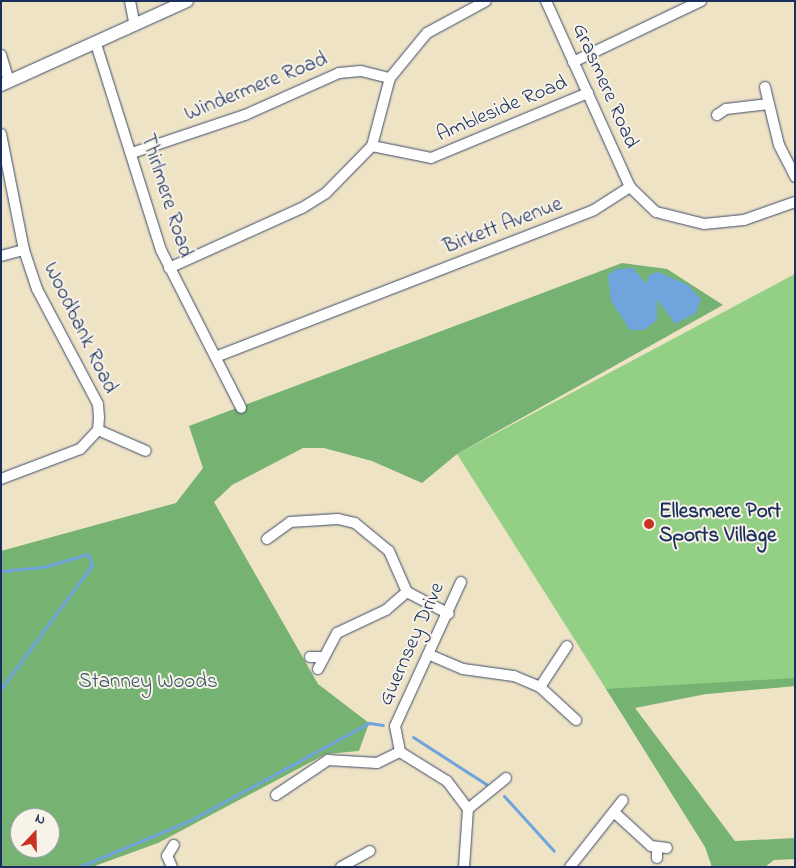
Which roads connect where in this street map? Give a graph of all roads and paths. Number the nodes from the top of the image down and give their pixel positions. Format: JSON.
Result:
{"nodes":[{"id":1,"x":130,"y":1,"type":"edge"},
{"id":2,"x":187,"y":1,"type":"edge"},
{"id":3,"x":486,"y":1,"type":"edge"},
{"id":4,"x":546,"y":1,"type":"edge"},
{"id":5,"x":702,"y":1,"type":"edge"},
{"id":6,"x":134,"y":26,"type":"junction"},
{"id":7,"x":96,"y":44,"type":"junction"},
{"id":8,"x":1,"y":55,"type":"edge"},
{"id":9,"x":573,"y":62,"type":"junction"},
{"id":10,"x":390,"y":78,"type":"junction"},
{"id":11,"x":5,"y":83,"type":"edge"},
{"id":12,"x":765,"y":87,"type":"dead end"},
{"id":13,"x":588,"y":93,"type":"junction"},
{"id":14,"x":769,"y":104,"type":"junction"},
{"id":15,"x":717,"y":115,"type":"dead end"},
{"id":16,"x":1,"y":134,"type":"edge"},
{"id":17,"x":372,"y":146,"type":"junction"},
{"id":18,"x":132,"y":152,"type":"junction"},
{"id":19,"x":795,"y":177,"type":"edge"},
{"id":20,"x":630,"y":187,"type":"junction"},
{"id":21,"x":795,"y":202,"type":"edge"},
{"id":22,"x":24,"y":250,"type":"junction"},
{"id":23,"x":1,"y":256,"type":"edge"},
{"id":24,"x":169,"y":268,"type":"junction"},
{"id":25,"x":218,"y":356,"type":"junction"},
{"id":26,"x":242,"y":408,"type":"dead end"},
{"id":27,"x":98,"y":430,"type":"junction"},
{"id":28,"x":146,"y":451,"type":"dead end"},
{"id":29,"x":2,"y":475,"type":"edge"},
{"id":30,"x":267,"y":539,"type":"dead end"},
{"id":31,"x":461,"y":582,"type":"dead end"},
{"id":32,"x":406,"y":592,"type":"junction"},
{"id":33,"x":449,"y":614,"type":"junction"},
{"id":34,"x":567,"y":646,"type":"dead end"},
{"id":35,"x":430,"y":655,"type":"junction"},
{"id":36,"x":310,"y":657,"type":"dead end"},
{"id":37,"x":323,"y":657,"type":"junction"},
{"id":38,"x":318,"y":670,"type":"dead end"},
{"id":39,"x":540,"y":687,"type":"junction"},
{"id":40,"x":576,"y":720,"type":"dead end"},
{"id":41,"x":400,"y":752,"type":"junction"},
{"id":42,"x":506,"y":778,"type":"dead end"},
{"id":43,"x":276,"y":796,"type":"dead end"},
{"id":44,"x":623,"y":800,"type":"dead end"},
{"id":45,"x":468,"y":809,"type":"junction"},
{"id":46,"x":615,"y":812,"type":"junction"},
{"id":47,"x":174,"y":846,"type":"dead end"},
{"id":48,"x":370,"y":851,"type":"dead end"},
{"id":49,"x":660,"y":851,"type":"dead end"},
{"id":50,"x":172,"y":867,"type":"edge"},
{"id":51,"x":341,"y":867,"type":"edge"},
{"id":52,"x":464,"y":867,"type":"edge"},
{"id":53,"x":570,"y":867,"type":"edge"}],
"edges":[{"from":1,"to":6,"type":"street"},
{"from":2,"to":6,"type":"street"},
{"from":3,"to":10,"type":"street"},
{"from":4,"to":9,"type":"street","name":"Grasmere Road"},
{"from":5,"to":9,"type":"street"},
{"from":6,"to":7,"type":"street"},
{"from":7,"to":11,"type":"street"},
{"from":7,"to":18,"type":"street","name":"Thirlmere Road"},
{"from":8,"to":11,"type":"street"},
{"from":9,"to":13,"type":"street","name":"Grasmere Road"},
{"from":10,"to":17,"type":"street"},
{"from":10,"to":18,"type":"street","name":"Windermere Road"},
{"from":12,"to":14,"type":"street"},
{"from":13,"to":17,"type":"street","name":"Ambleside Road"},
{"from":13,"to":20,"type":"street","name":"Grasmere Road"},
{"from":14,"to":15,"type":"street"},
{"from":14,"to":19,"type":"street"},
{"from":16,"to":22,"type":"street","name":"Woodbank Road"},
{"from":17,"to":24,"type":"street"},
{"from":18,"to":24,"type":"street","name":"Thirlmere Road"},
{"from":20,"to":21,"type":"street"},
{"from":20,"to":25,"type":"street","name":"Birkett Avenue"},
{"from":22,"to":23,"type":"street"},
{"from":22,"to":27,"type":"street","name":"Woodbank Road"},
{"from":24,"to":25,"type":"street","name":"Thirlmere Road"},
{"from":25,"to":26,"type":"street","name":"Thirlmere Road"},
{"from":27,"to":28,"type":"street"},
{"from":27,"to":29,"type":"street"},
{"from":30,"to":32,"type":"street"},
{"from":31,"to":33,"type":"street","name":"Guernsey Drive"},
{"from":32,"to":33,"type":"street"},
{"from":32,"to":37,"type":"street"},
{"from":33,"to":35,"type":"street","name":"Guernsey Drive"},
{"from":34,"to":39,"type":"street"},
{"from":35,"to":39,"type":"street"},
{"from":35,"to":41,"type":"street","name":"Guernsey Drive"},
{"from":36,"to":37,"type":"street"},
{"from":37,"to":38,"type":"street"},
{"from":39,"to":40,"type":"street"},
{"from":41,"to":43,"type":"street"},
{"from":41,"to":45,"type":"street"},
{"from":42,"to":45,"type":"street"},
{"from":44,"to":46,"type":"street"},
{"from":45,"to":52,"type":"street"},
{"from":46,"to":49,"type":"street"},
{"from":46,"to":53,"type":"street"},
{"from":47,"to":50,"type":"street"},
{"from":48,"to":51,"type":"street"}]}
